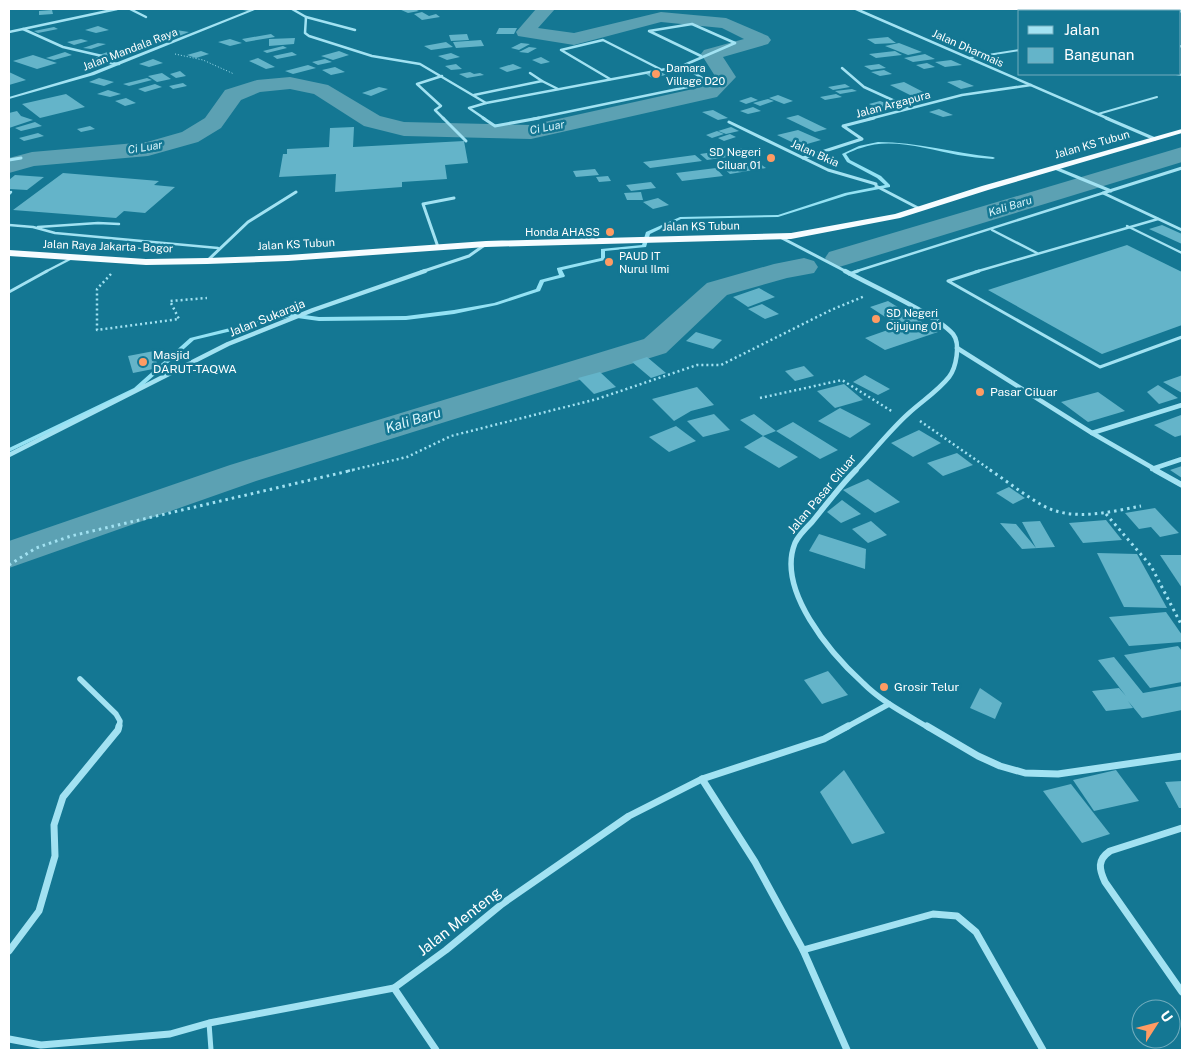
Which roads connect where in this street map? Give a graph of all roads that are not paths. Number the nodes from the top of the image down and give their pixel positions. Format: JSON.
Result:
{"nodes":[{"id":1,"x":117,"y":9,"type":"edge"},
{"id":2,"x":130,"y":9,"type":"edge"},
{"id":3,"x":244,"y":9,"type":"edge"},
{"id":4,"x":254,"y":9,"type":"edge"},
{"id":5,"x":292,"y":9,"type":"edge"},
{"id":6,"x":856,"y":9,"type":"edge"},
{"id":7,"x":146,"y":16,"type":"dead end"},
{"id":8,"x":306,"y":18,"type":"junction"},
{"id":9,"x":23,"y":29,"type":"junction"},
{"id":10,"x":355,"y":30,"type":"dead end"},
{"id":11,"x":9,"y":31,"type":"edge"},
{"id":12,"x":1018,"y":50,"type":"edge"},
{"id":13,"x":701,"y":56,"type":"junction"},
{"id":14,"x":969,"y":58,"type":"junction"},
{"id":15,"x":119,"y":64,"type":"junction"},
{"id":16,"x":682,"y":66,"type":"junction"},
{"id":17,"x":842,"y":68,"type":"dead end"},
{"id":18,"x":660,"y":69,"type":"junction"},
{"id":19,"x":530,"y":73,"type":"dead end"},
{"id":20,"x":442,"y":76,"type":"junction"},
{"id":21,"x":610,"y":79,"type":"junction"},
{"id":22,"x":542,"y":81,"type":"junction"},
{"id":23,"x":1031,"y":85,"type":"junction"},
{"id":24,"x":559,"y":89,"type":"junction"},
{"id":25,"x":474,"y":95,"type":"junction"},
{"id":26,"x":1157,"y":97,"type":"dead end"},
{"id":27,"x":9,"y":98,"type":"edge"},
{"id":28,"x":486,"y":103,"type":"junction"},
{"id":29,"x":911,"y":108,"type":"junction"},
{"id":30,"x":1098,"y":114,"type":"junction"},
{"id":31,"x":729,"y":122,"type":"dead end"},
{"id":32,"x":1182,"y":131,"type":"edge"},
{"id":33,"x":1155,"y":139,"type":"junction"},
{"id":34,"x":466,"y":141,"type":"dead end"},
{"id":35,"x":21,"y":158,"type":"dead end"},
{"id":36,"x":803,"y":158,"type":"junction"},
{"id":37,"x":9,"y":160,"type":"edge"},
{"id":38,"x":1055,"y":168,"type":"junction"},
{"id":39,"x":1182,"y":168,"type":"edge"},
{"id":40,"x":1112,"y":191,"type":"junction"},
{"id":41,"x":296,"y":192,"type":"dead end"},
{"id":42,"x":1103,"y":193,"type":"junction"},
{"id":43,"x":454,"y":198,"type":"dead end"},
{"id":44,"x":920,"y":209,"type":"junction"},
{"id":45,"x":1158,"y":219,"type":"junction"},
{"id":46,"x":118,"y":224,"type":"dead end"},
{"id":47,"x":9,"y":225,"type":"edge"},
{"id":48,"x":1127,"y":226,"type":"junction"},
{"id":49,"x":33,"y":227,"type":"junction"},
{"id":50,"x":992,"y":230,"type":"junction"},
{"id":51,"x":1182,"y":230,"type":"edge"},
{"id":52,"x":780,"y":237,"type":"junction"},
{"id":53,"x":486,"y":244,"type":"junction"},
{"id":54,"x":438,"y":247,"type":"junction"},
{"id":55,"x":218,"y":248,"type":"junction"},
{"id":56,"x":9,"y":253,"type":"edge"},
{"id":57,"x":1037,"y":253,"type":"junction"},
{"id":58,"x":1182,"y":253,"type":"edge"},
{"id":59,"x":72,"y":258,"type":"junction"},
{"id":60,"x":207,"y":261,"type":"junction"},
{"id":61,"x":849,"y":274,"type":"junction"},
{"id":62,"x":9,"y":292,"type":"edge"},
{"id":63,"x":1182,"y":337,"type":"edge"},
{"id":64,"x":957,"y":348,"type":"junction"},
{"id":65,"x":1182,"y":405,"type":"edge"},
{"id":66,"x":1092,"y":433,"type":"junction"},
{"id":67,"x":9,"y":455,"type":"edge"},
{"id":68,"x":1182,"y":459,"type":"edge"},
{"id":69,"x":1152,"y":469,"type":"junction"},
{"id":70,"x":1182,"y":485,"type":"edge"},
{"id":71,"x":80,"y":679,"type":"dead end"},
{"id":72,"x":889,"y":704,"type":"junction"},
{"id":73,"x":1182,"y":756,"type":"edge"},
{"id":74,"x":702,"y":779,"type":"junction"},
{"id":75,"x":1182,"y":828,"type":"edge"},
{"id":76,"x":803,"y":950,"type":"junction"},
{"id":77,"x":9,"y":951,"type":"edge"},
{"id":78,"x":394,"y":988,"type":"junction"},
{"id":79,"x":1182,"y":992,"type":"edge"},
{"id":80,"x":209,"y":1023,"type":"junction"},
{"id":81,"x":9,"y":1040,"type":"edge"},
{"id":82,"x":41,"y":1048,"type":"edge"},
{"id":83,"x":211,"y":1050,"type":"edge"},
{"id":84,"x":436,"y":1050,"type":"edge"},
{"id":85,"x":847,"y":1050,"type":"edge"},
{"id":86,"x":1043,"y":1050,"type":"edge"}],
"edges":[{"from":1,"to":9,"type":"street"},
{"from":2,"to":7,"type":"street"},
{"from":3,"to":4,"type":"lane"},
{"from":4,"to":15,"type":"street","name":"Jalan Mandala Raya"},
{"from":5,"to":8,"type":"street"},
{"from":6,"to":14,"type":"street","name":"Jalan Dharmais"},
{"from":8,"to":10,"type":"street"},
{"from":8,"to":20,"type":"street"},
{"from":9,"to":11,"type":"street"},
{"from":9,"to":15,"type":"street"},
{"from":12,"to":14,"type":"lane"},
{"from":13,"to":13,"type":"street"},
{"from":13,"to":16,"type":"street"},
{"from":14,"to":23,"type":"street","name":"Jalan Dharmais"},
{"from":15,"to":27,"type":"street","name":"Jalan Mandala Raya"},
{"from":16,"to":18,"type":"street"},
{"from":16,"to":28,"type":"street"},
{"from":17,"to":29,"type":"street"},
{"from":18,"to":21,"type":"street"},
{"from":18,"to":21,"type":"street"},
{"from":19,"to":22,"type":"street"},
{"from":20,"to":25,"type":"street"},
{"from":20,"to":34,"type":"street"},
{"from":21,"to":24,"type":"street"},
{"from":22,"to":24,"type":"street"},
{"from":22,"to":25,"type":"street"},
{"from":23,"to":29,"type":"street","name":"Jalan Argapura"},
{"from":23,"to":30,"type":"street","name":"Jalan Dharmais"},
{"from":24,"to":28,"type":"street"},
{"from":25,"to":28,"type":"street"},
{"from":26,"to":30,"type":"lane"},
{"from":29,"to":36,"type":"street","name":"Jalan Argapura"},
{"from":30,"to":33,"type":"street","name":"Jalan Dharmais"},
{"from":31,"to":36,"type":"street","name":"Jalan Bkia"},
{"from":32,"to":33,"type":"highway","name":"Jalan KS Tubun"},
{"from":33,"to":38,"type":"highway","name":"Jalan KS Tubun"},
{"from":35,"to":37,"type":"street"},
{"from":36,"to":44,"type":"street","name":"Jalan Bkia"},
{"from":38,"to":40,"type":"street"},
{"from":38,"to":44,"type":"highway","name":"Jalan KS Tubun"},
{"from":39,"to":40,"type":"street"},
{"from":40,"to":42,"type":"street"},
{"from":41,"to":55,"type":"street"},
{"from":42,"to":45,"type":"street"},
{"from":42,"to":50,"type":"lane"},
{"from":43,"to":54,"type":"street"},
{"from":44,"to":52,"type":"highway","name":"Jalan KS Tubun"},
{"from":45,"to":48,"type":"lane"},
{"from":45,"to":51,"type":"street"},
{"from":46,"to":49,"type":"lane"},
{"from":47,"to":49,"type":"lane"},
{"from":48,"to":57,"type":"lane"},
{"from":48,"to":58,"type":"lane"},
{"from":49,"to":55,"type":"lane"},
{"from":50,"to":57,"type":"lane"},
{"from":50,"to":61,"type":"lane"},
{"from":52,"to":53,"type":"highway","name":"Jalan KS Tubun"},
{"from":52,"to":61,"type":"street"},
{"from":53,"to":54,"type":"highway","name":"Jalan KS Tubun"},
{"from":53,"to":67,"type":"street","name":"Jalan Sukaraja"},
{"from":54,"to":60,"type":"highway","name":"Jalan KS Tubun"},
{"from":55,"to":60,"type":"street"},
{"from":56,"to":59,"type":"highway","name":"Jalan Raya Jakarta - Bogor"},
{"from":57,"to":63,"type":"lane"},
{"from":59,"to":60,"type":"highway","name":"Jalan Raya Jakarta - Bogor"},
{"from":59,"to":62,"type":"lane"},
{"from":61,"to":64,"type":"street"},
{"from":64,"to":66,"type":"street"},
{"from":64,"to":72,"type":"street","name":"Jalan Pasar Ciluar"},
{"from":65,"to":66,"type":"street"},
{"from":66,"to":69,"type":"street"},
{"from":68,"to":69,"type":"street"},
{"from":69,"to":70,"type":"street"},
{"from":71,"to":77,"type":"street"},
{"from":72,"to":73,"type":"street","name":"Jalan Pasar Ciluar"},
{"from":72,"to":74,"type":"street","name":"Jalan Menteng"},
{"from":74,"to":76,"type":"street"},
{"from":74,"to":78,"type":"street","name":"Jalan Menteng"},
{"from":75,"to":79,"type":"street"},
{"from":76,"to":85,"type":"street"},
{"from":76,"to":86,"type":"street"},
{"from":78,"to":80,"type":"street","name":"Jalan Menteng"},
{"from":78,"to":84,"type":"street"},
{"from":80,"to":82,"type":"street","name":"Jalan Menteng"},
{"from":80,"to":83,"type":"lane"},
{"from":81,"to":82,"type":"street","name":"Jalan Menteng"}]}
